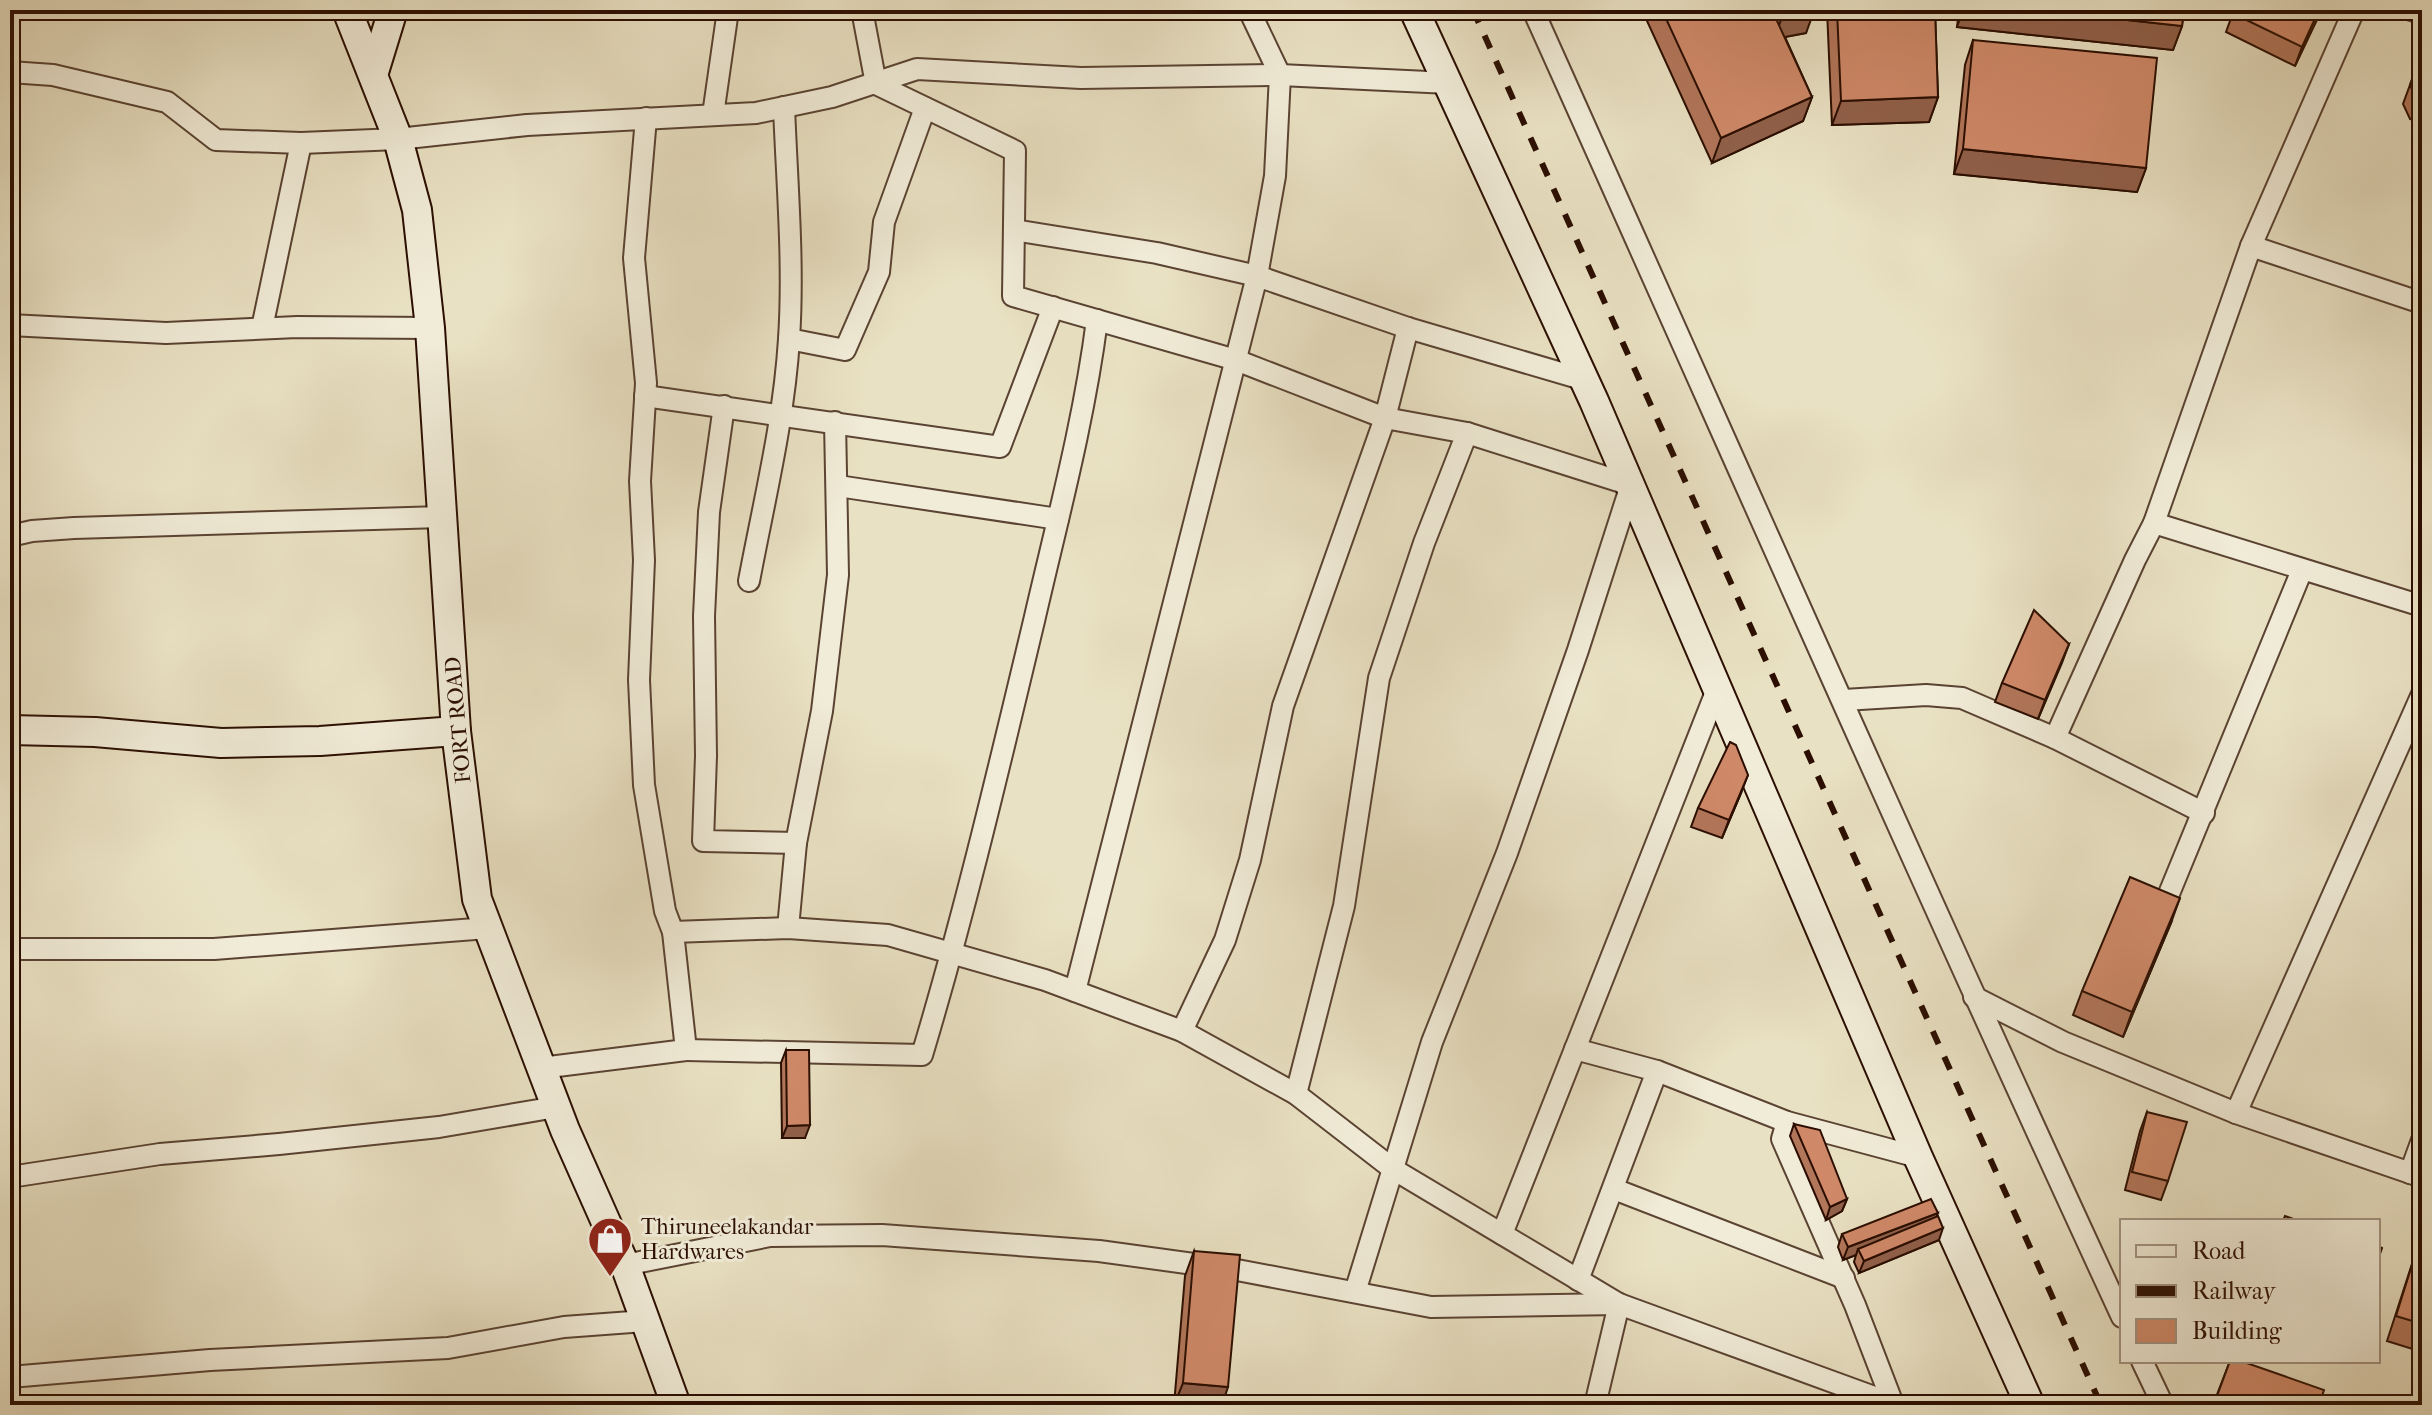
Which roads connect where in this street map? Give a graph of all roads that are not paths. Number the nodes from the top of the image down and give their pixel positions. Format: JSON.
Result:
{"nodes":[{"id":1,"x":347,"y":10,"type":"edge"},
{"id":2,"x":393,"y":10,"type":"edge"},
{"id":3,"x":728,"y":10,"type":"edge"},
{"id":4,"x":862,"y":10,"type":"edge"},
{"id":5,"x":1249,"y":10,"type":"edge"},
{"id":6,"x":1414,"y":10,"type":"edge"},
{"id":7,"x":1533,"y":10,"type":"edge"},
{"id":8,"x":2354,"y":10,"type":"edge"},
{"id":9,"x":2411,"y":10,"type":"edge"},
{"id":10,"x":2422,"y":13,"type":"edge"},
{"id":11,"x":10,"y":72,"type":"edge"},
{"id":12,"x":374,"y":72,"type":"junction"},
{"id":13,"x":1280,"y":75,"type":"junction"},
{"id":14,"x":1449,"y":83,"type":"junction"},
{"id":15,"x":876,"y":84,"type":"junction"},
{"id":16,"x":784,"y":107,"type":"junction"},
{"id":17,"x":925,"y":108,"type":"junction"},
{"id":18,"x":713,"y":115,"type":"junction"},
{"id":19,"x":646,"y":118,"type":"junction"},
{"id":20,"x":398,"y":139,"type":"junction"},
{"id":21,"x":301,"y":143,"type":"junction"},
{"id":22,"x":1014,"y":230,"type":"junction"},
{"id":23,"x":2251,"y":246,"type":"junction"},
{"id":24,"x":1257,"y":276,"type":"junction"},
{"id":25,"x":2422,"y":303,"type":"edge"},
{"id":26,"x":1053,"y":307,"type":"junction"},
{"id":27,"x":1097,"y":320,"type":"junction"},
{"id":28,"x":10,"y":325,"type":"edge"},
{"id":29,"x":262,"y":328,"type":"junction"},
{"id":30,"x":430,"y":328,"type":"junction"},
{"id":31,"x":1408,"y":328,"type":"junction"},
{"id":32,"x":789,"y":339,"type":"junction"},
{"id":33,"x":1236,"y":360,"type":"junction"},
{"id":34,"x":1585,"y":380,"type":"junction"},
{"id":35,"x":645,"y":396,"type":"junction"},
{"id":36,"x":724,"y":406,"type":"junction"},
{"id":37,"x":780,"y":414,"type":"junction"},
{"id":38,"x":1385,"y":418,"type":"junction"},
{"id":39,"x":835,"y":422,"type":"junction"},
{"id":40,"x":1467,"y":433,"type":"junction"},
{"id":41,"x":1631,"y":485,"type":"junction"},
{"id":42,"x":838,"y":486,"type":"junction"},
{"id":43,"x":442,"y":517,"type":"junction"},
{"id":44,"x":1058,"y":519,"type":"junction"},
{"id":45,"x":2154,"y":523,"type":"junction"},
{"id":46,"x":10,"y":536,"type":"edge"},
{"id":47,"x":2302,"y":570,"type":"junction"},
{"id":48,"x":749,"y":581,"type":"dead end"},
{"id":49,"x":2422,"y":606,"type":"edge"},
{"id":50,"x":1718,"y":687,"type":"junction"},
{"id":51,"x":2422,"y":694,"type":"edge"},
{"id":52,"x":1844,"y":700,"type":"junction"},
{"id":53,"x":10,"y":730,"type":"edge"},
{"id":54,"x":456,"y":731,"type":"junction"},
{"id":55,"x":2055,"y":738,"type":"junction"},
{"id":56,"x":2204,"y":813,"type":"junction"},
{"id":57,"x":796,"y":843,"type":"junction"},
{"id":58,"x":2166,"y":901,"type":"edge"},
{"id":59,"x":488,"y":928,"type":"junction"},
{"id":60,"x":788,"y":928,"type":"junction"},
{"id":61,"x":673,"y":932,"type":"junction"},
{"id":62,"x":10,"y":949,"type":"edge"},
{"id":63,"x":952,"y":953,"type":"junction"},
{"id":64,"x":1075,"y":991,"type":"junction"},
{"id":65,"x":1974,"y":997,"type":"junction"},
{"id":66,"x":1182,"y":1031,"type":"junction"},
{"id":67,"x":1575,"y":1049,"type":"junction"},
{"id":68,"x":686,"y":1050,"type":"junction"},
{"id":69,"x":541,"y":1068,"type":"junction"},
{"id":70,"x":1657,"y":1071,"type":"junction"},
{"id":71,"x":1296,"y":1094,"type":"junction"},
{"id":72,"x":556,"y":1107,"type":"junction"},
{"id":73,"x":2236,"y":1113,"type":"junction"},
{"id":74,"x":1787,"y":1122,"type":"junction"},
{"id":75,"x":2422,"y":1140,"type":"edge"},
{"id":76,"x":1918,"y":1157,"type":"junction"},
{"id":77,"x":1393,"y":1169,"type":"junction"},
{"id":78,"x":2416,"y":1175,"type":"edge"},
{"id":79,"x":10,"y":1177,"type":"edge"},
{"id":80,"x":1614,"y":1189,"type":"junction"},
{"id":81,"x":1502,"y":1234,"type":"junction"},
{"id":82,"x":625,"y":1265,"type":"junction"},
{"id":83,"x":1844,"y":1278,"type":"junction"},
{"id":84,"x":1578,"y":1280,"type":"junction"},
{"id":85,"x":1355,"y":1292,"type":"junction"},
{"id":86,"x":1619,"y":1304,"type":"junction"},
{"id":87,"x":2120,"y":1313,"type":"edge"},
{"id":88,"x":645,"y":1321,"type":"junction"},
{"id":89,"x":2143,"y":1363,"type":"edge"},
{"id":90,"x":10,"y":1377,"type":"edge"},
{"id":91,"x":676,"y":1405,"type":"edge"},
{"id":92,"x":1595,"y":1405,"type":"edge"},
{"id":93,"x":1895,"y":1405,"type":"edge"},
{"id":94,"x":2030,"y":1405,"type":"edge"},
{"id":95,"x":2163,"y":1405,"type":"edge"}],
"edges":[{"from":1,"to":12,"type":"street","name":"FORT ROAD"},
{"from":2,"to":12,"type":"street"},
{"from":3,"to":18,"type":"street"},
{"from":4,"to":15,"type":"street"},
{"from":5,"to":13,"type":"street"},
{"from":6,"to":14,"type":"street"},
{"from":7,"to":52,"type":"street"},
{"from":8,"to":23,"type":"street"},
{"from":9,"to":10,"type":"street"},
{"from":11,"to":21,"type":"street"},
{"from":12,"to":20,"type":"street","name":"FORT ROAD"},
{"from":13,"to":14,"type":"street"},
{"from":13,"to":15,"type":"street"},
{"from":13,"to":24,"type":"street"},
{"from":14,"to":34,"type":"street"},
{"from":15,"to":16,"type":"street"},
{"from":15,"to":17,"type":"street"},
{"from":16,"to":18,"type":"street"},
{"from":16,"to":32,"type":"street"},
{"from":17,"to":22,"type":"street"},
{"from":17,"to":32,"type":"street"},
{"from":18,"to":19,"type":"street"},
{"from":19,"to":20,"type":"street"},
{"from":19,"to":35,"type":"street"},
{"from":20,"to":21,"type":"street"},
{"from":20,"to":30,"type":"street","name":"FORT ROAD"},
{"from":21,"to":29,"type":"street"},
{"from":22,"to":24,"type":"street"},
{"from":22,"to":26,"type":"street"},
{"from":23,"to":25,"type":"street"},
{"from":23,"to":45,"type":"street"},
{"from":24,"to":31,"type":"street"},
{"from":24,"to":33,"type":"street"},
{"from":26,"to":27,"type":"street"},
{"from":26,"to":39,"type":"street"},
{"from":27,"to":33,"type":"street"},
{"from":27,"to":44,"type":"street"},
{"from":28,"to":29,"type":"street"},
{"from":29,"to":30,"type":"street"},
{"from":30,"to":43,"type":"street","name":"FORT ROAD"},
{"from":31,"to":34,"type":"street"},
{"from":31,"to":38,"type":"street"},
{"from":32,"to":37,"type":"street"},
{"from":33,"to":38,"type":"street"},
{"from":33,"to":64,"type":"street"},
{"from":34,"to":41,"type":"street"},
{"from":35,"to":36,"type":"street"},
{"from":35,"to":61,"type":"street"},
{"from":36,"to":37,"type":"street"},
{"from":36,"to":57,"type":"street"},
{"from":37,"to":39,"type":"street"},
{"from":37,"to":48,"type":"street"},
{"from":38,"to":40,"type":"street"},
{"from":38,"to":66,"type":"street"},
{"from":39,"to":42,"type":"street"},
{"from":40,"to":41,"type":"street"},
{"from":40,"to":71,"type":"street"},
{"from":41,"to":50,"type":"street"},
{"from":41,"to":77,"type":"street"},
{"from":42,"to":44,"type":"street"},
{"from":42,"to":57,"type":"street"},
{"from":43,"to":46,"type":"street"},
{"from":43,"to":54,"type":"street","name":"FORT ROAD"},
{"from":44,"to":63,"type":"street"},
{"from":45,"to":47,"type":"street"},
{"from":45,"to":55,"type":"street"},
{"from":47,"to":49,"type":"street"},
{"from":47,"to":56,"type":"street"},
{"from":50,"to":67,"type":"street"},
{"from":50,"to":76,"type":"street"},
{"from":51,"to":73,"type":"street"},
{"from":52,"to":55,"type":"street"},
{"from":52,"to":65,"type":"street"},
{"from":53,"to":54,"type":"street"},
{"from":54,"to":59,"type":"street","name":"FORT ROAD"},
{"from":55,"to":56,"type":"street"},
{"from":56,"to":58,"type":"street"},
{"from":57,"to":60,"type":"street"},
{"from":59,"to":62,"type":"street"},
{"from":59,"to":69,"type":"street","name":"FORT ROAD"},
{"from":60,"to":61,"type":"street"},
{"from":60,"to":63,"type":"street"},
{"from":61,"to":68,"type":"street"},
{"from":63,"to":64,"type":"street"},
{"from":63,"to":68,"type":"street"},
{"from":64,"to":66,"type":"street"},
{"from":65,"to":73,"type":"street"},
{"from":65,"to":87,"type":"street"},
{"from":66,"to":71,"type":"street"},
{"from":67,"to":70,"type":"street"},
{"from":67,"to":81,"type":"street"},
{"from":68,"to":69,"type":"street"},
{"from":69,"to":72,"type":"street","name":"FORT ROAD"},
{"from":70,"to":74,"type":"street"},
{"from":70,"to":80,"type":"street"},
{"from":71,"to":77,"type":"street"},
{"from":72,"to":79,"type":"street"},
{"from":72,"to":82,"type":"street","name":"FORT ROAD"},
{"from":73,"to":78,"type":"street"},
{"from":74,"to":76,"type":"street"},
{"from":74,"to":83,"type":"street"},
{"from":75,"to":78,"type":"street"},
{"from":76,"to":94,"type":"street"},
{"from":77,"to":81,"type":"street"},
{"from":77,"to":85,"type":"street"},
{"from":80,"to":83,"type":"street"},
{"from":80,"to":84,"type":"street"},
{"from":81,"to":84,"type":"street"},
{"from":82,"to":85,"type":"street"},
{"from":82,"to":88,"type":"street","name":"FORT ROAD"},
{"from":83,"to":93,"type":"street"},
{"from":84,"to":86,"type":"street"},
{"from":85,"to":86,"type":"street"},
{"from":86,"to":92,"type":"street"},
{"from":86,"to":93,"type":"street"},
{"from":88,"to":90,"type":"street"},
{"from":88,"to":91,"type":"street","name":"FORT ROAD"},
{"from":89,"to":95,"type":"street"}]}
